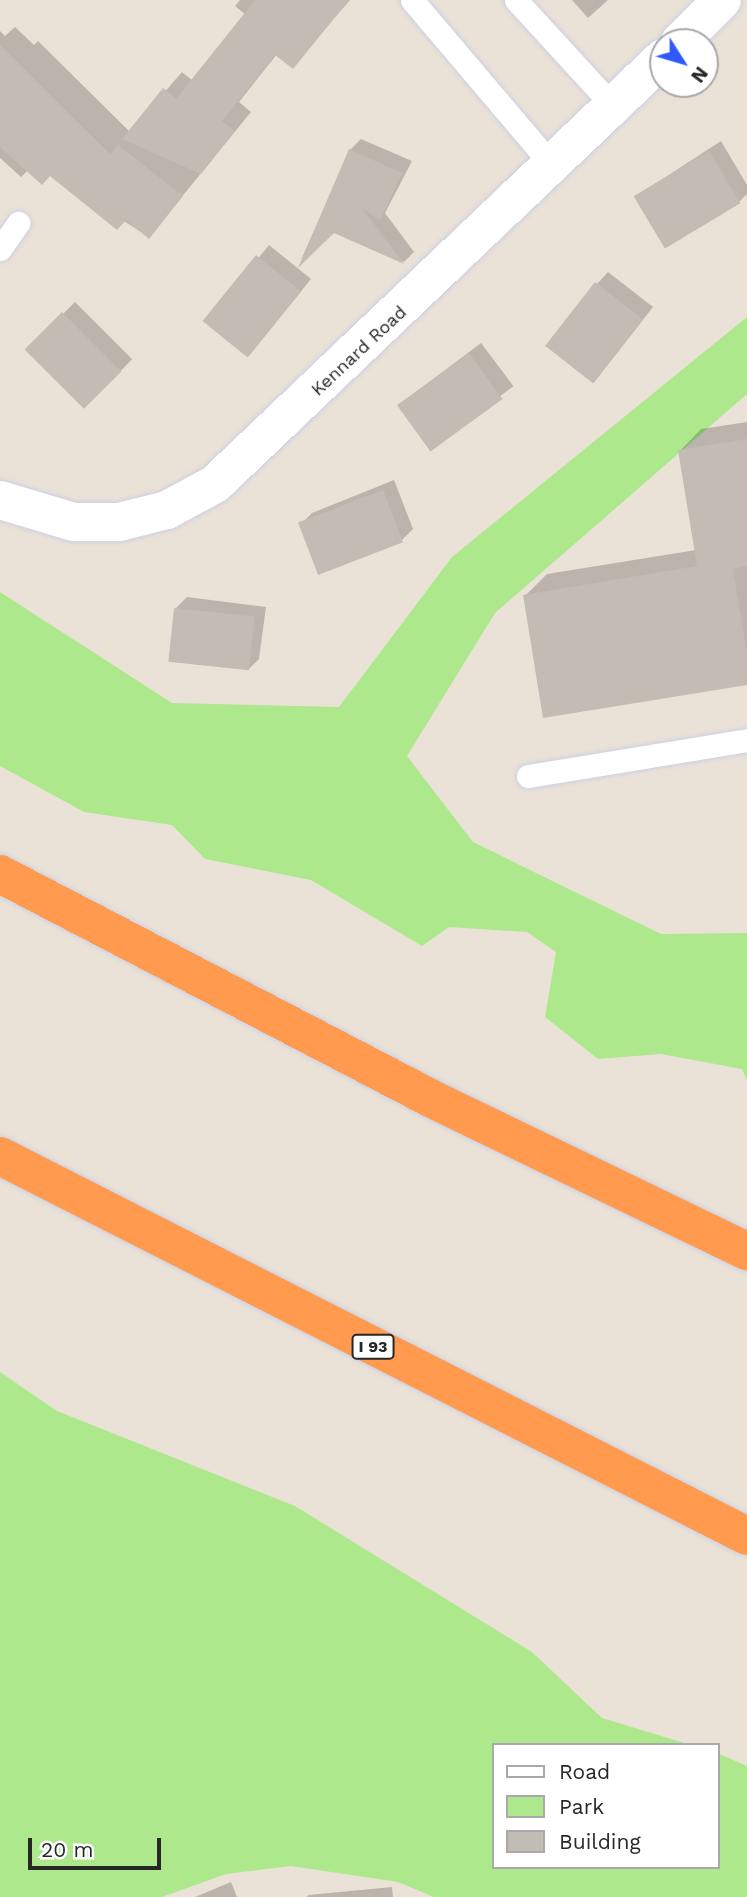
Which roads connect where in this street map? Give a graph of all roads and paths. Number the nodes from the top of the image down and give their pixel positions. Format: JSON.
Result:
{"nodes":[{"id":1,"x":412,"y":0,"type":"edge"},
{"id":2,"x":516,"y":0,"type":"edge"},
{"id":3,"x":722,"y":0,"type":"edge"},
{"id":4,"x":694,"y":28,"type":"edge"},
{"id":5,"x":649,"y":72,"type":"edge"},
{"id":6,"x":614,"y":107,"type":"junction"},
{"id":7,"x":552,"y":165,"type":"junction"},
{"id":8,"x":18,"y":223,"type":"dead end"},
{"id":9,"x":0,"y":249,"type":"edge"},
{"id":10,"x":0,"y":500,"type":"edge"},
{"id":11,"x":747,"y":740,"type":"edge"},
{"id":12,"x":528,"y":776,"type":"dead end"},
{"id":13,"x":0,"y":874,"type":"edge"},
{"id":14,"x":0,"y":1156,"type":"edge"},
{"id":15,"x":747,"y":1251,"type":"edge"},
{"id":16,"x":747,"y":1536,"type":"edge"}],
"edges":[{"from":1,"to":7,"type":"lane"},
{"from":2,"to":6,"type":"lane"},
{"from":3,"to":4,"type":"street"},
{"from":5,"to":6,"type":"street","name":"Kennard Road"},
{"from":6,"to":7,"type":"street","name":"Kennard Road"},
{"from":7,"to":10,"type":"street","name":"Kennard Road"},
{"from":8,"to":9,"type":"lane"},
{"from":11,"to":12,"type":"lane"},
{"from":13,"to":15,"type":"highway"},
{"from":14,"to":16,"type":"highway","number":"I 93"}]}
